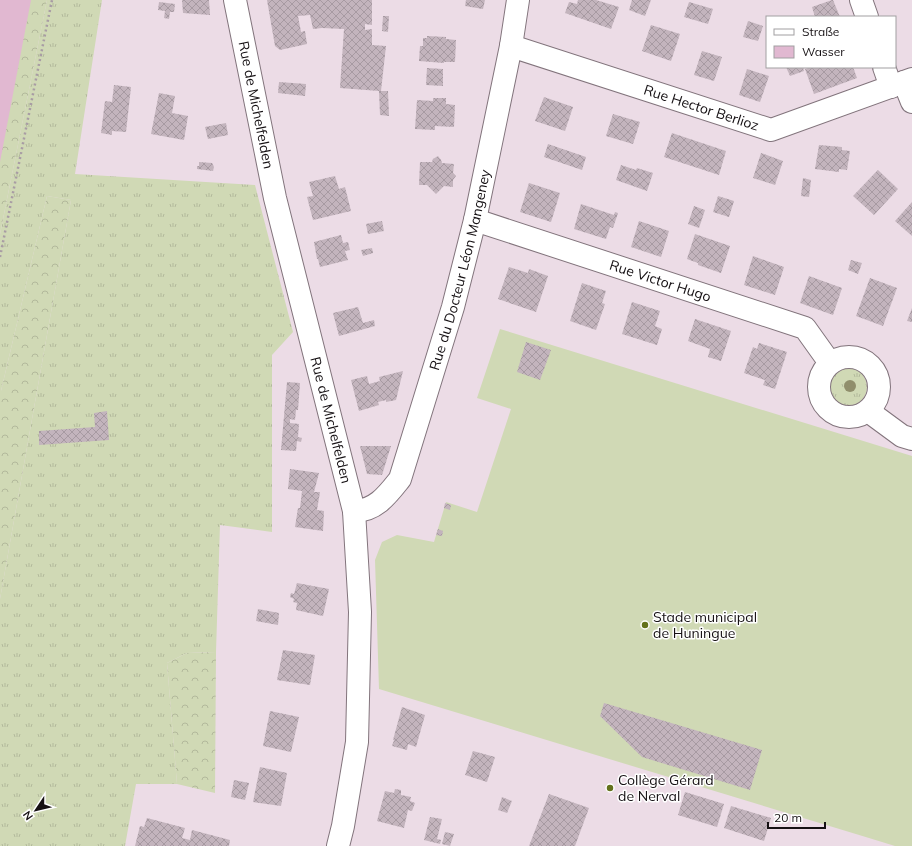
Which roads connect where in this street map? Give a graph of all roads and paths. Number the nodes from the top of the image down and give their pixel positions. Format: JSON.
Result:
{"nodes":[{"id":1,"x":52,"y":0,"type":"edge"},
{"id":2,"x":235,"y":0,"type":"edge"},
{"id":3,"x":518,"y":0,"type":"edge"},
{"id":4,"x":861,"y":0,"type":"edge"},
{"id":5,"x":867,"y":16,"type":"edge"},
{"id":6,"x":510,"y":46,"type":"junction"},
{"id":7,"x":898,"y":78,"type":"edge"},
{"id":8,"x":912,"y":102,"type":"edge"},
{"id":9,"x":475,"y":220,"type":"junction"},
{"id":10,"x":0,"y":257,"type":"edge"},
{"id":11,"x":830,"y":363,"type":"junction"},
{"id":12,"x":868,"y":411,"type":"junction"},
{"id":13,"x":912,"y":439,"type":"edge"},
{"id":14,"x":354,"y":511,"type":"junction"},
{"id":15,"x":338,"y":846,"type":"edge"}],
"edges":[{"from":1,"to":10,"type":"path"},
{"from":2,"to":14,"type":"street","name":"Rue de Michelfelden"},
{"from":3,"to":6,"type":"street","name":"Rue du Docteur Léon Mangeney"},
{"from":4,"to":5,"type":"street"},
{"from":6,"to":7,"type":"street","name":"Rue Hector Berlioz"},
{"from":6,"to":9,"type":"street","name":"Rue du Docteur Léon Mangeney"},
{"from":7,"to":8,"type":"street","name":"Rue Hector Berlioz"},
{"from":9,"to":11,"type":"street","name":"Rue Victor Hugo"},
{"from":9,"to":14,"type":"street","name":"Rue du Docteur Léon Mangeney"},
{"from":11,"to":12,"type":"street"},
{"from":11,"to":12,"type":"street"},
{"from":12,"to":13,"type":"street"},
{"from":14,"to":15,"type":"street","name":"Rue de Michelfelden"}]}
